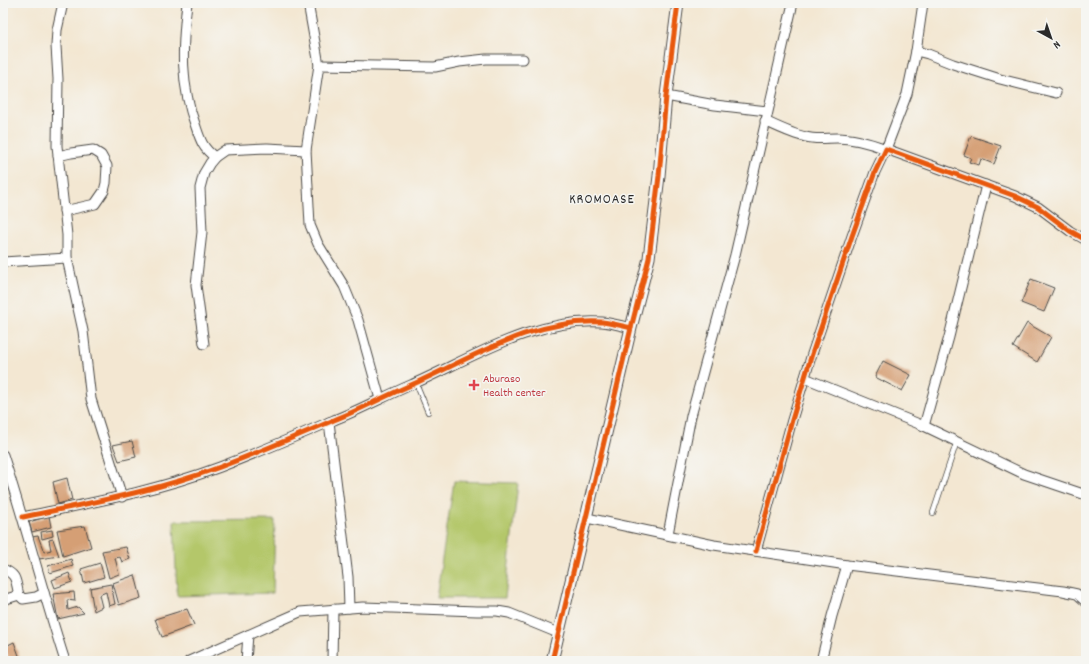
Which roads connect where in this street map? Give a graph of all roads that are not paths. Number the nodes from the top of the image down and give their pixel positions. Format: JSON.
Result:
{"nodes":[{"id":1,"x":63,"y":3,"type":"edge"},
{"id":2,"x":187,"y":3,"type":"edge"},
{"id":3,"x":308,"y":3,"type":"edge"},
{"id":4,"x":678,"y":3,"type":"edge"},
{"id":5,"x":793,"y":3,"type":"edge"},
{"id":6,"x":923,"y":3,"type":"edge"},
{"id":7,"x":916,"y":51,"type":"junction"},
{"id":8,"x":523,"y":59,"type":"dead end"},
{"id":9,"x":319,"y":65,"type":"junction"},
{"id":10,"x":1056,"y":93,"type":"dead end"},
{"id":11,"x":666,"y":96,"type":"junction"},
{"id":12,"x":768,"y":111,"type":"junction"},
{"id":13,"x":765,"y":121,"type":"junction"},
{"id":14,"x":886,"y":149,"type":"junction"},
{"id":15,"x":306,"y":150,"type":"junction"},
{"id":16,"x":58,"y":156,"type":"junction"},
{"id":17,"x":215,"y":157,"type":"junction"},
{"id":18,"x":986,"y":185,"type":"junction"},
{"id":19,"x":64,"y":211,"type":"junction"},
{"id":20,"x":1086,"y":240,"type":"edge"},
{"id":21,"x":67,"y":258,"type":"junction"},
{"id":22,"x":3,"y":262,"type":"edge"},
{"id":23,"x":631,"y":328,"type":"junction"},
{"id":24,"x":204,"y":344,"type":"dead end"},
{"id":25,"x":805,"y":378,"type":"junction"},
{"id":26,"x":416,"y":383,"type":"junction"},
{"id":27,"x":380,"y":398,"type":"junction"},
{"id":28,"x":428,"y":412,"type":"dead end"},
{"id":29,"x":329,"y":422,"type":"junction"},
{"id":30,"x":924,"y":426,"type":"junction"},
{"id":31,"x":957,"y":442,"type":"junction"},
{"id":32,"x":3,"y":455,"type":"edge"},
{"id":33,"x":1086,"y":495,"type":"edge"},
{"id":34,"x":122,"y":497,"type":"junction"},
{"id":35,"x":933,"y":513,"type":"dead end"},
{"id":36,"x":23,"y":517,"type":"junction"},
{"id":37,"x":587,"y":518,"type":"junction"},
{"id":38,"x":668,"y":534,"type":"junction"},
{"id":39,"x":756,"y":551,"type":"junction"},
{"id":40,"x":847,"y":564,"type":"junction"},
{"id":41,"x":3,"y":569,"type":"edge"},
{"id":42,"x":44,"y":593,"type":"junction"},
{"id":43,"x":19,"y":595,"type":"junction"},
{"id":44,"x":3,"y":600,"type":"edge"},
{"id":45,"x":1086,"y":602,"type":"edge"},
{"id":46,"x":349,"y":608,"type":"junction"},
{"id":47,"x":333,"y":609,"type":"junction"},
{"id":48,"x":558,"y":634,"type":"junction"},
{"id":49,"x":248,"y":635,"type":"junction"},
{"id":50,"x":65,"y":661,"type":"edge"},
{"id":51,"x":189,"y":661,"type":"edge"},
{"id":52,"x":246,"y":661,"type":"edge"},
{"id":53,"x":332,"y":661,"type":"edge"},
{"id":54,"x":552,"y":661,"type":"edge"},
{"id":55,"x":821,"y":661,"type":"edge"}],
"edges":[{"from":1,"to":16,"type":"street"},
{"from":2,"to":17,"type":"street"},
{"from":3,"to":9,"type":"street"},
{"from":4,"to":11,"type":"street"},
{"from":5,"to":12,"type":"street"},
{"from":6,"to":7,"type":"street"},
{"from":7,"to":10,"type":"street"},
{"from":7,"to":14,"type":"street"},
{"from":8,"to":9,"type":"street"},
{"from":9,"to":15,"type":"street"},
{"from":11,"to":12,"type":"street"},
{"from":11,"to":23,"type":"street"},
{"from":12,"to":13,"type":"street"},
{"from":13,"to":14,"type":"street"},
{"from":13,"to":38,"type":"street"},
{"from":14,"to":18,"type":"street"},
{"from":14,"to":25,"type":"street"},
{"from":15,"to":17,"type":"street"},
{"from":15,"to":27,"type":"street"},
{"from":16,"to":19,"type":"street"},
{"from":16,"to":19,"type":"street"},
{"from":17,"to":24,"type":"street"},
{"from":18,"to":20,"type":"street"},
{"from":18,"to":30,"type":"street"},
{"from":19,"to":21,"type":"street"},
{"from":21,"to":22,"type":"street"},
{"from":21,"to":34,"type":"street"},
{"from":23,"to":26,"type":"street"},
{"from":23,"to":37,"type":"street"},
{"from":25,"to":30,"type":"street"},
{"from":25,"to":39,"type":"street"},
{"from":26,"to":27,"type":"street"},
{"from":26,"to":28,"type":"lane"},
{"from":27,"to":29,"type":"street"},
{"from":29,"to":34,"type":"street"},
{"from":29,"to":46,"type":"street"},
{"from":30,"to":31,"type":"street"},
{"from":31,"to":33,"type":"street"},
{"from":31,"to":35,"type":"lane"},
{"from":32,"to":36,"type":"street"},
{"from":34,"to":36,"type":"street"},
{"from":36,"to":42,"type":"street"},
{"from":37,"to":38,"type":"street"},
{"from":37,"to":48,"type":"street"},
{"from":38,"to":39,"type":"street"},
{"from":39,"to":40,"type":"street"},
{"from":40,"to":45,"type":"street"},
{"from":40,"to":55,"type":"street"},
{"from":41,"to":43,"type":"street"},
{"from":42,"to":43,"type":"street"},
{"from":42,"to":50,"type":"street"},
{"from":43,"to":44,"type":"street"},
{"from":46,"to":47,"type":"street"},
{"from":46,"to":48,"type":"street"},
{"from":47,"to":49,"type":"street"},
{"from":47,"to":53,"type":"street"},
{"from":48,"to":54,"type":"street"},
{"from":49,"to":51,"type":"street"},
{"from":49,"to":52,"type":"street"}]}
